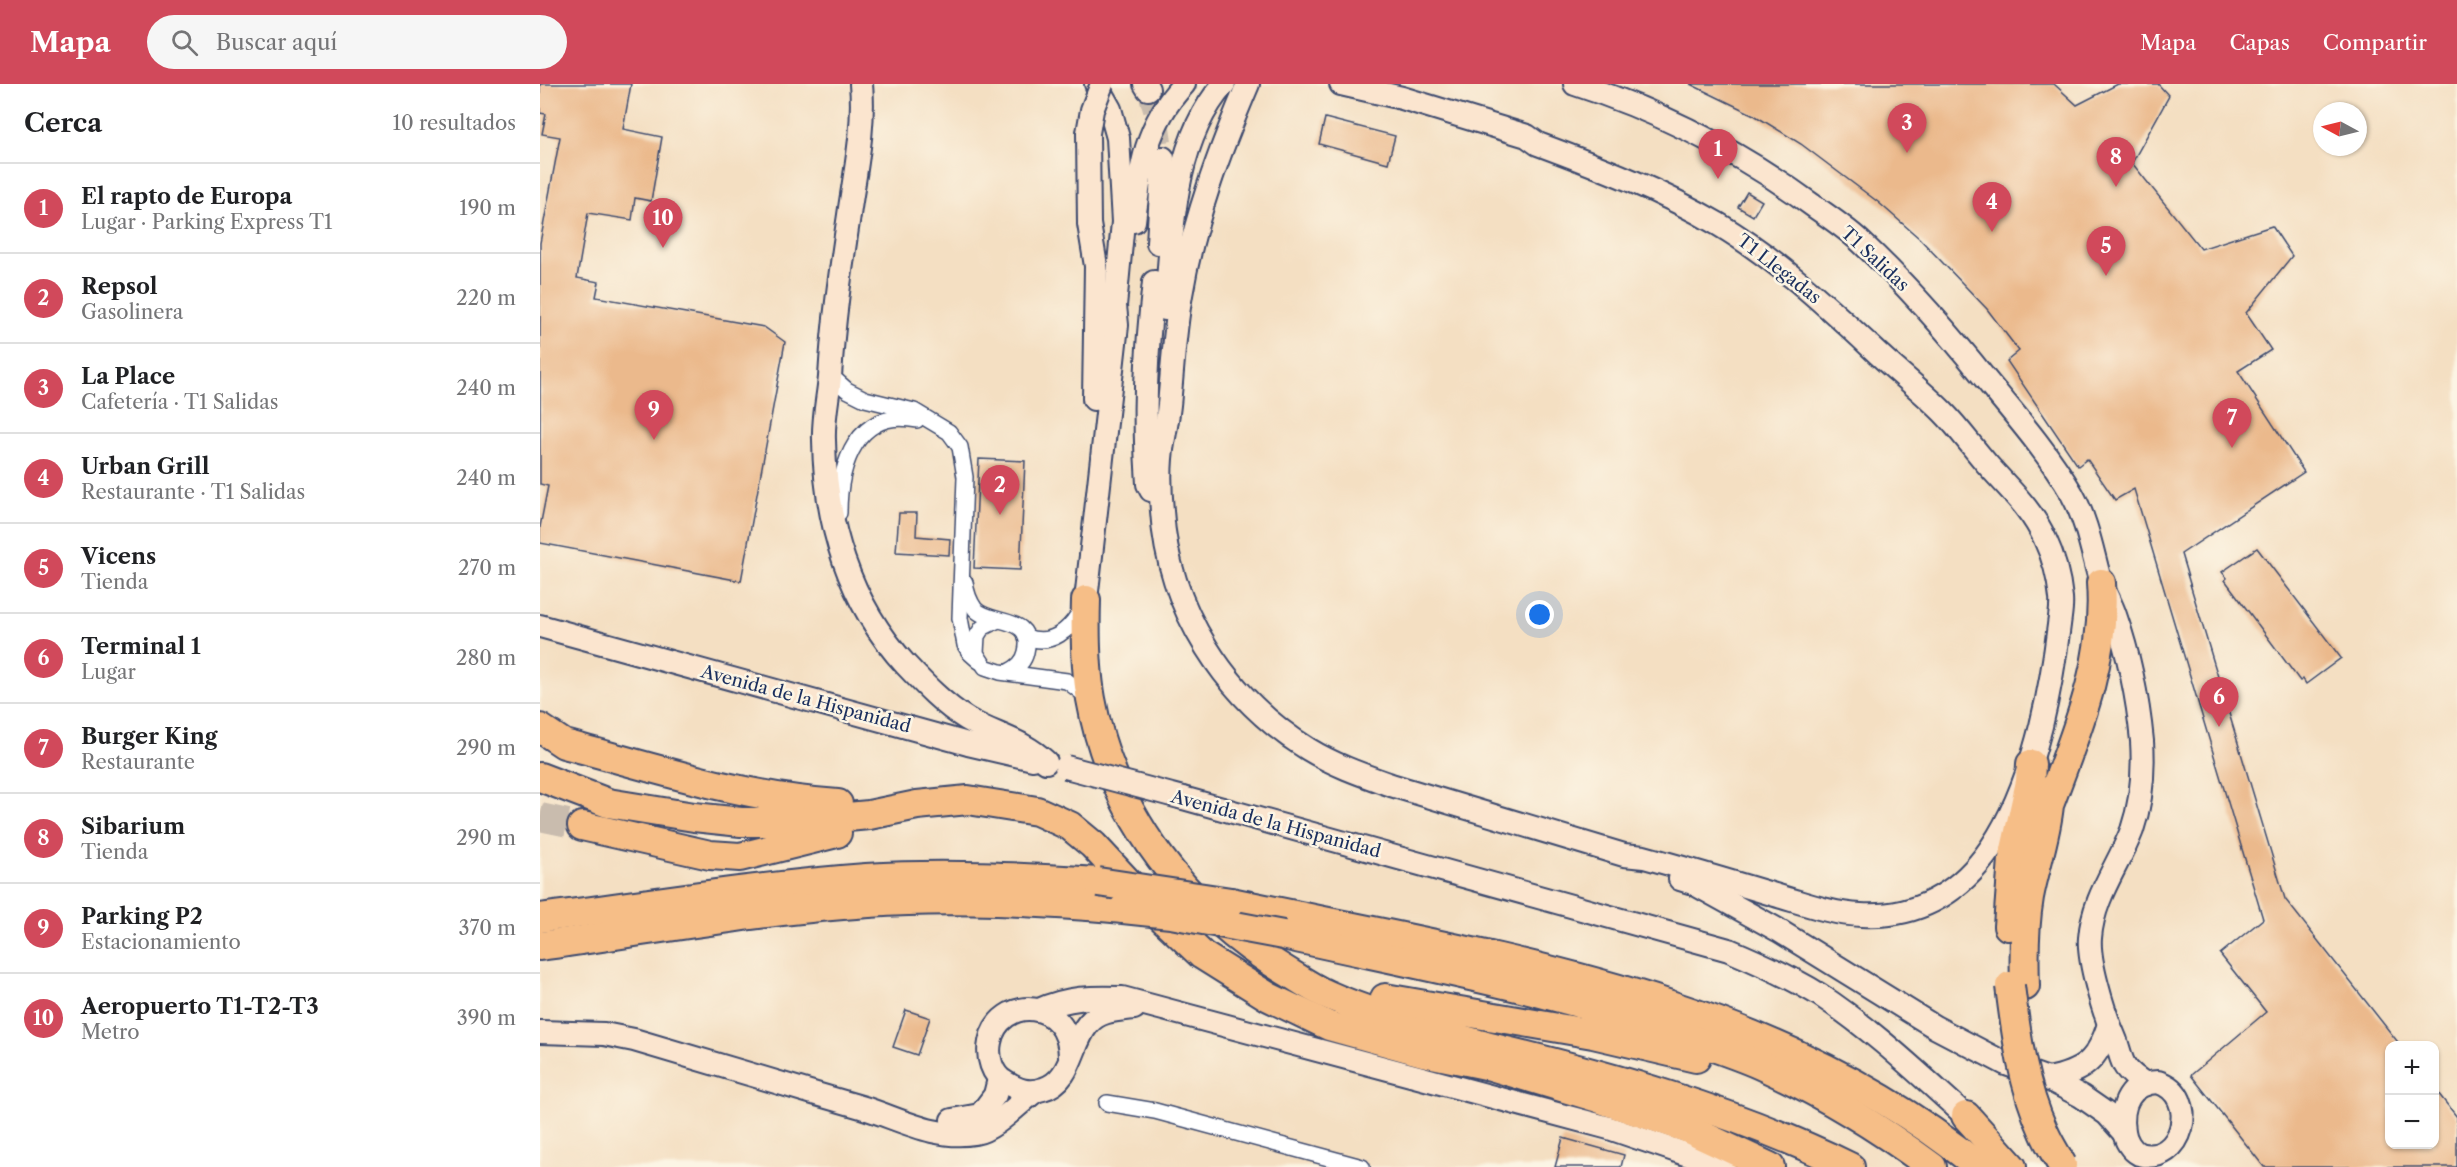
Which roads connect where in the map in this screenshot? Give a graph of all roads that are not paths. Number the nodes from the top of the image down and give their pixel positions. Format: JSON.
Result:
{"nodes":[{"id":1,"x":861,"y":84,"type":"edge"},
{"id":2,"x":872,"y":84,"type":"edge"},
{"id":3,"x":1096,"y":84,"type":"edge"},
{"id":4,"x":1102,"y":84,"type":"edge"},
{"id":5,"x":1184,"y":84,"type":"edge"},
{"id":6,"x":1248,"y":84,"type":"edge"},
{"id":7,"x":1341,"y":84,"type":"edge"},
{"id":8,"x":1575,"y":84,"type":"edge"},
{"id":9,"x":1219,"y":90,"type":"edge"},
{"id":10,"x":861,"y":118,"type":"junction"},
{"id":11,"x":1164,"y":158,"type":"tunnel mouth"},
{"id":12,"x":1117,"y":325,"type":"junction"},
{"id":13,"x":830,"y":371,"type":"junction"},
{"id":14,"x":932,"y":423,"type":"junction"},
{"id":15,"x":1162,"y":445,"type":"junction"},
{"id":16,"x":1101,"y":460,"type":"junction"},
{"id":17,"x":1161,"y":510,"type":"junction"},
{"id":18,"x":839,"y":552,"type":"junction"},
{"id":19,"x":962,"y":568,"type":"junction"},
{"id":20,"x":2101,"y":583,"type":"junction"},
{"id":21,"x":1086,"y":600,"type":"junction"},
{"id":22,"x":998,"y":620,"type":"junction"},
{"id":23,"x":540,"y":626,"type":"edge"},
{"id":24,"x":1026,"y":637,"type":"junction"},
{"id":25,"x":980,"y":661,"type":"junction"},
{"id":26,"x":1008,"y":672,"type":"junction"},
{"id":27,"x":1091,"y":700,"type":"junction"},
{"id":28,"x":540,"y":728,"type":"edge"},
{"id":29,"x":1056,"y":764,"type":"junction"},
{"id":30,"x":2031,"y":764,"type":"junction"},
{"id":31,"x":540,"y":777,"type":"edge"},
{"id":32,"x":917,"y":805,"type":"junction"},
{"id":33,"x":996,"y":805,"type":"junction"},
{"id":34,"x":582,"y":826,"type":"tunnel mouth"},
{"id":35,"x":1624,"y":855,"type":"junction"},
{"id":36,"x":540,"y":918,"type":"edge"},
{"id":37,"x":540,"y":946,"type":"edge"},
{"id":38,"x":1272,"y":963,"type":"junction"},
{"id":39,"x":2018,"y":986,"type":"junction"},
{"id":40,"x":1269,"y":997,"type":"junction"},
{"id":41,"x":1156,"y":1006,"type":"junction"},
{"id":42,"x":1039,"y":1010,"type":"junction"},
{"id":43,"x":2109,"y":1024,"type":"junction"},
{"id":44,"x":540,"y":1032,"type":"edge"},
{"id":45,"x":1482,"y":1045,"type":"junction"},
{"id":46,"x":1070,"y":1057,"type":"junction"},
{"id":47,"x":999,"y":1079,"type":"junction"},
{"id":48,"x":2048,"y":1079,"type":"junction"},
{"id":49,"x":2144,"y":1083,"type":"junction"},
{"id":50,"x":1034,"y":1092,"type":"junction"},
{"id":51,"x":1816,"y":1093,"type":"junction"},
{"id":52,"x":1107,"y":1103,"type":"dead end"},
{"id":53,"x":878,"y":1112,"type":"junction"},
{"id":54,"x":1966,"y":1116,"type":"joint"},
{"id":55,"x":2126,"y":1138,"type":"junction"},
{"id":56,"x":2153,"y":1162,"type":"edge"},
{"id":57,"x":2062,"y":1166,"type":"edge"},
{"id":58,"x":1362,"y":1167,"type":"edge"},
{"id":59,"x":1724,"y":1167,"type":"edge"},
{"id":60,"x":1770,"y":1167,"type":"edge"},
{"id":61,"x":1850,"y":1167,"type":"edge"},
{"id":62,"x":1932,"y":1167,"type":"edge"},
{"id":63,"x":1979,"y":1167,"type":"edge"},
{"id":64,"x":2012,"y":1167,"type":"edge"},
{"id":65,"x":2128,"y":1167,"type":"edge"}],
"edges":[{"from":1,"to":10,"type":"street"},
{"from":2,"to":10,"type":"street"},
{"from":3,"to":12,"type":"street"},
{"from":4,"to":16,"type":"street","bridge":true},
{"from":5,"to":12,"type":"street"},
{"from":6,"to":15,"type":"street"},
{"from":7,"to":30,"type":"street","name":"T1 Llegadas"},
{"from":8,"to":20,"type":"street","name":"T1 Salidas"},
{"from":9,"to":15,"type":"street"},
{"from":10,"to":13,"type":"street"},
{"from":11,"to":17,"type":"street"},
{"from":12,"to":16,"type":"street"},
{"from":13,"to":14,"type":"street"},
{"from":13,"to":18,"type":"street"},
{"from":14,"to":18,"type":"street"},
{"from":14,"to":19,"type":"street"},
{"from":15,"to":17,"type":"street"},
{"from":16,"to":21,"type":"street"},
{"from":17,"to":35,"type":"street"},
{"from":18,"to":29,"type":"street"},
{"from":19,"to":22,"type":"street"},
{"from":19,"to":25,"type":"street"},
{"from":20,"to":39,"type":"highway"},
{"from":20,"to":43,"type":"street","name":"T1 Salidas"},
{"from":21,"to":24,"type":"street"},
{"from":21,"to":27,"type":"highway"},
{"from":22,"to":24,"type":"street"},
{"from":22,"to":25,"type":"street"},
{"from":23,"to":29,"type":"street","name":"Avenida de la Hispanidad"},
{"from":24,"to":26,"type":"street"},
{"from":25,"to":26,"type":"street"},
{"from":26,"to":27,"type":"street"},
{"from":27,"to":38,"type":"highway"},
{"from":28,"to":32,"type":"highway"},
{"from":29,"to":54,"type":"street","name":"Avenida de la Hispanidad","bridge":true},
{"from":30,"to":35,"type":"street"},
{"from":30,"to":39,"type":"highway"},
{"from":31,"to":32,"type":"highway"},
{"from":32,"to":33,"type":"highway"},
{"from":33,"to":34,"type":"highway"},
{"from":33,"to":40,"type":"highway"},
{"from":35,"to":48,"type":"street"},
{"from":36,"to":63,"type":"highway","bridge":true},
{"from":37,"to":51,"type":"highway","bridge":true},
{"from":38,"to":45,"type":"highway"},
{"from":38,"to":51,"type":"highway"},
{"from":39,"to":57,"type":"highway","bridge":true},
{"from":40,"to":45,"type":"highway"},
{"from":40,"to":60,"type":"highway"},
{"from":41,"to":42,"type":"street"},
{"from":41,"to":46,"type":"street"},
{"from":41,"to":59,"type":"street"},
{"from":42,"to":46,"type":"street"},
{"from":42,"to":47,"type":"street"},
{"from":43,"to":48,"type":"street"},
{"from":43,"to":49,"type":"street","name":"T1 Salidas"},
{"from":44,"to":53,"type":"street"},
{"from":45,"to":61,"type":"highway"},
{"from":46,"to":50,"type":"street"},
{"from":47,"to":50,"type":"street"},
{"from":47,"to":53,"type":"street"},
{"from":48,"to":55,"type":"street"},
{"from":49,"to":55,"type":"street"},
{"from":49,"to":56,"type":"street"},
{"from":50,"to":53,"type":"street"},
{"from":51,"to":62,"type":"highway"},
{"from":52,"to":58,"type":"street"},
{"from":54,"to":64,"type":"highway"},
{"from":55,"to":56,"type":"street"},
{"from":55,"to":65,"type":"street"}]}
